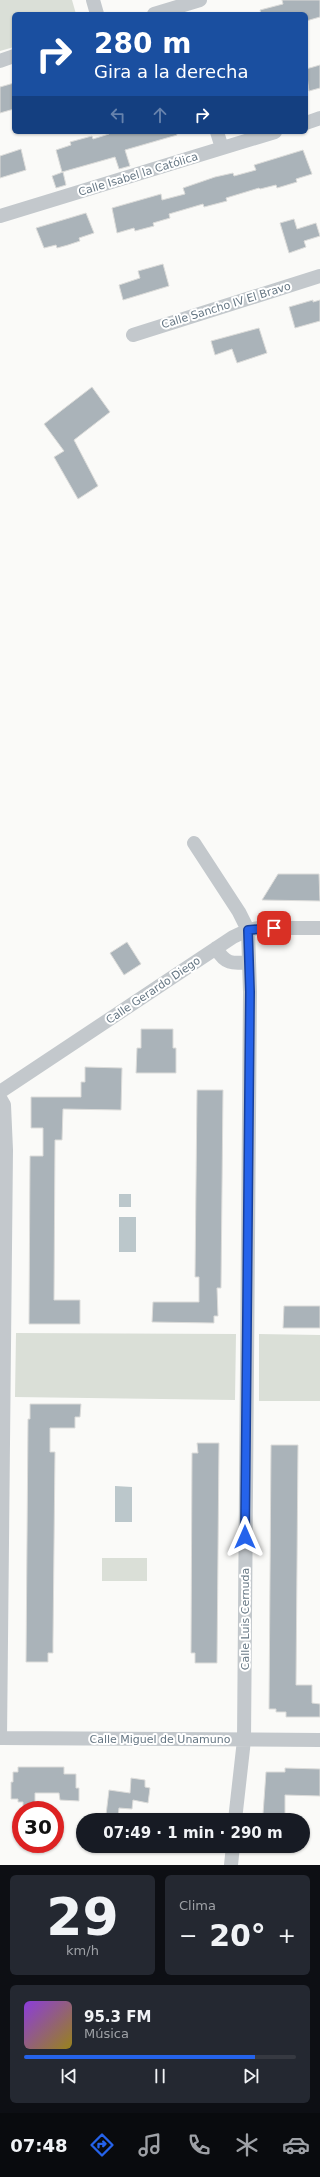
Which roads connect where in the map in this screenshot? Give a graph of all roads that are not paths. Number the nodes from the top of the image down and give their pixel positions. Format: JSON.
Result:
{"nodes":[{"id":1,"x":93,"y":0,"type":"edge"},
{"id":2,"x":200,"y":0,"type":"edge"},
{"id":3,"x":180,"y":10,"type":"edge"},
{"id":4,"x":96,"y":12,"type":"edge"},
{"id":5,"x":167,"y":12,"type":"edge"},
{"id":6,"x":12,"y":57,"type":"edge"},
{"id":7,"x":0,"y":61,"type":"edge"},
{"id":8,"x":320,"y":118,"type":"edge"},
{"id":9,"x":308,"y":122,"type":"edge"},
{"id":10,"x":218,"y":134,"type":"edge"},
{"id":11,"x":268,"y":134,"type":"edge"},
{"id":12,"x":222,"y":148,"type":"junction"},
{"id":13,"x":0,"y":216,"type":"edge"},
{"id":14,"x":320,"y":276,"type":"edge"},
{"id":15,"x":133,"y":335,"type":"dead end"},
{"id":16,"x":194,"y":843,"type":"dead end"},
{"id":17,"x":320,"y":928,"type":"edge"},
{"id":18,"x":248,"y":930,"type":"junction"},
{"id":19,"x":216,"y":948,"type":"junction"},
{"id":20,"x":249,"y":962,"type":"junction"},
{"id":21,"x":0,"y":1092,"type":"edge"},
{"id":22,"x":0,"y":1098,"type":"edge"},
{"id":23,"x":3,"y":1130,"type":"edge"},
{"id":24,"x":0,"y":1738,"type":"edge"},
{"id":25,"x":244,"y":1740,"type":"junction"},
{"id":26,"x":320,"y":1740,"type":"edge"},
{"id":27,"x":236,"y":1813,"type":"edge"},
{"id":28,"x":232,"y":1853,"type":"edge"},
{"id":29,"x":230,"y":1865,"type":"edge"}],
"edges":[{"from":1,"to":4,"type":"street"},
{"from":2,"to":3,"type":"street"},
{"from":3,"to":5,"type":"street"},
{"from":6,"to":7,"type":"street"},
{"from":8,"to":9,"type":"street"},
{"from":10,"to":12,"type":"street"},
{"from":11,"to":12,"type":"street","name":"Calle Isabel la Católica"},
{"from":12,"to":13,"type":"street","name":"Calle Isabel la Católica"},
{"from":14,"to":15,"type":"street","name":"Calle Sancho IV El Bravo"},
{"from":16,"to":18,"type":"street","name":"Calle Luis Cernuda"},
{"from":17,"to":18,"type":"street","name":"Calle Gerardo Diego"},
{"from":18,"to":19,"type":"street","name":"Calle Gerardo Diego"},
{"from":18,"to":20,"type":"street","name":"Calle Luis Cernuda"},
{"from":19,"to":20,"type":"street"},
{"from":19,"to":21,"type":"street","name":"Calle Gerardo Diego"},
{"from":20,"to":25,"type":"street","name":"Calle Luis Cernuda"},
{"from":22,"to":23,"type":"street"},
{"from":23,"to":24,"type":"street"},
{"from":24,"to":25,"type":"street","name":"Calle Miguel de Unamuno"},
{"from":25,"to":26,"type":"street","name":"Calle Miguel de Unamuno"},
{"from":25,"to":27,"type":"street","name":"Calle Luis Cernuda"},
{"from":28,"to":29,"type":"street"}]}
